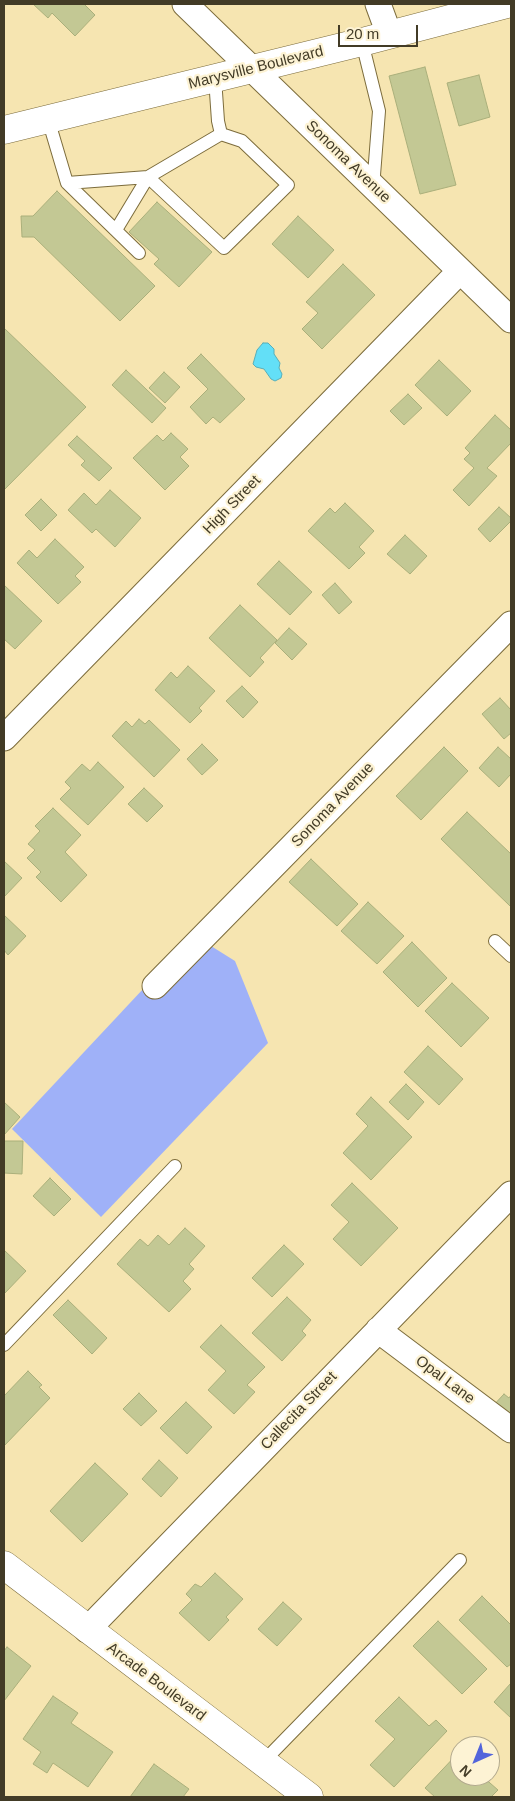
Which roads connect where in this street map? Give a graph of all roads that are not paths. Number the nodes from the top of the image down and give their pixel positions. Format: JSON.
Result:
{"nodes":[{"id":1,"x":185,"y":4,"type":"edge"},
{"id":2,"x":378,"y":4,"type":"edge"},
{"id":3,"x":507,"y":4,"type":"edge"},
{"id":4,"x":389,"y":34,"type":"junction"},
{"id":5,"x":362,"y":42,"type":"junction"},
{"id":6,"x":252,"y":68,"type":"junction"},
{"id":7,"x":215,"y":78,"type":"junction"},
{"id":8,"x":48,"y":119,"type":"junction"},
{"id":9,"x":4,"y":130,"type":"edge"},
{"id":10,"x":221,"y":134,"type":"junction"},
{"id":11,"x":148,"y":177,"type":"junction"},
{"id":12,"x":67,"y":183,"type":"junction"},
{"id":13,"x":373,"y":188,"type":"junction"},
{"id":14,"x":116,"y":230,"type":"junction"},
{"id":15,"x":139,"y":253,"type":"dead end"},
{"id":16,"x":460,"y":271,"type":"junction"},
{"id":17,"x":511,"y":320,"type":"edge"},
{"id":18,"x":511,"y":624,"type":"edge"},
{"id":19,"x":4,"y":738,"type":"edge"},
{"id":20,"x":495,"y":940,"type":"dead end"},
{"id":21,"x":511,"y":956,"type":"edge"},
{"id":22,"x":155,"y":986,"type":"dead end"},
{"id":23,"x":175,"y":1166,"type":"dead end"},
{"id":24,"x":511,"y":1194,"type":"edge"},
{"id":25,"x":378,"y":1330,"type":"junction"},
{"id":26,"x":4,"y":1345,"type":"edge"},
{"id":27,"x":511,"y":1430,"type":"edge"},
{"id":28,"x":460,"y":1560,"type":"dead end"},
{"id":29,"x":4,"y":1566,"type":"edge"},
{"id":30,"x":87,"y":1630,"type":"junction"},
{"id":31,"x":263,"y":1762,"type":"junction"},
{"id":32,"x":301,"y":1795,"type":"edge"}],
"edges":[{"from":1,"to":6,"type":"street","name":"Sonoma Avenue"},
{"from":2,"to":4,"type":"street"},
{"from":3,"to":4,"type":"main road","name":"Marysville Boulevard"},
{"from":4,"to":5,"type":"main road","name":"Marysville Boulevard"},
{"from":5,"to":6,"type":"main road","name":"Marysville Boulevard"},
{"from":5,"to":13,"type":"lane"},
{"from":6,"to":7,"type":"main road","name":"Marysville Boulevard"},
{"from":6,"to":13,"type":"street","name":"Sonoma Avenue"},
{"from":7,"to":8,"type":"main road","name":"Marysville Boulevard"},
{"from":7,"to":10,"type":"lane"},
{"from":8,"to":9,"type":"main road","name":"Marysville Boulevard"},
{"from":8,"to":12,"type":"lane"},
{"from":10,"to":11,"type":"lane"},
{"from":10,"to":11,"type":"lane"},
{"from":11,"to":12,"type":"lane"},
{"from":11,"to":14,"type":"lane"},
{"from":12,"to":14,"type":"lane"},
{"from":13,"to":16,"type":"street","name":"Sonoma Avenue"},
{"from":14,"to":15,"type":"lane"},
{"from":16,"to":17,"type":"street","name":"Sonoma Avenue"},
{"from":16,"to":19,"type":"street","name":"High Street"},
{"from":18,"to":22,"type":"street","name":"Sonoma Avenue"},
{"from":20,"to":21,"type":"lane"},
{"from":23,"to":26,"type":"lane"},
{"from":24,"to":25,"type":"street","name":"Callecita Street"},
{"from":25,"to":27,"type":"street","name":"Opal Lane"},
{"from":25,"to":30,"type":"street","name":"Callecita Street"},
{"from":28,"to":31,"type":"lane"},
{"from":29,"to":30,"type":"main road","name":"Arcade Boulevard"},
{"from":30,"to":31,"type":"main road","name":"Arcade Boulevard"},
{"from":31,"to":32,"type":"main road","name":"Arcade Boulevard"}]}
